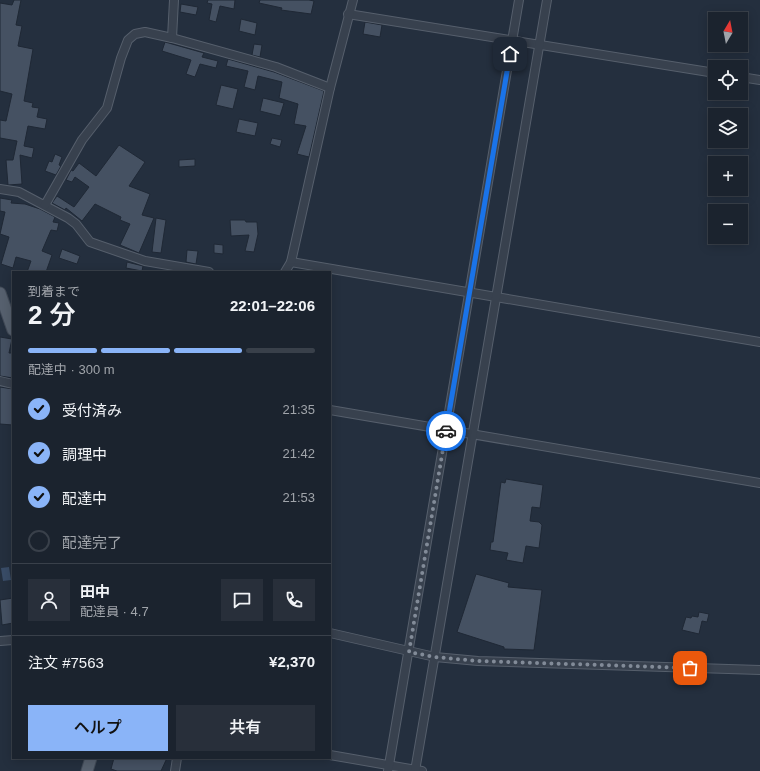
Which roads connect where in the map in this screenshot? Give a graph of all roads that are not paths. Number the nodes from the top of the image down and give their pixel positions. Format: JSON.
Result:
{"nodes":[{"id":1,"x":174,"y":0,"type":"edge"},
{"id":2,"x":353,"y":0,"type":"edge"},
{"id":3,"x":519,"y":0,"type":"edge"},
{"id":4,"x":547,"y":0,"type":"edge"},
{"id":5,"x":348,"y":14,"type":"junction"},
{"id":6,"x":172,"y":38,"type":"junction"},
{"id":7,"x":513,"y":39,"type":"junction"},
{"id":8,"x":540,"y":43,"type":"junction"},
{"id":9,"x":708,"y":72,"type":"edge"},
{"id":10,"x":748,"y":78,"type":"edge"},
{"id":11,"x":760,"y":80,"type":"edge"},
{"id":12,"x":330,"y":88,"type":"junction"},
{"id":13,"x":0,"y":189,"type":"edge"},
{"id":14,"x":45,"y":205,"type":"junction"},
{"id":15,"x":291,"y":262,"type":"junction"},
{"id":16,"x":203,"y":271,"type":"edge"},
{"id":17,"x":286,"y":271,"type":"edge"},
{"id":18,"x":0,"y":293,"type":"edge"},
{"id":19,"x":470,"y":294,"type":"junction"},
{"id":20,"x":496,"y":298,"type":"junction"},
{"id":21,"x":12,"y":327,"type":"edge"},
{"id":22,"x":760,"y":342,"type":"edge"},
{"id":23,"x":0,"y":382,"type":"edge"},
{"id":24,"x":12,"y":384,"type":"edge"},
{"id":25,"x":331,"y":410,"type":"edge"},
{"id":26,"x":447,"y":429,"type":"junction"},
{"id":27,"x":474,"y":434,"type":"junction"},
{"id":28,"x":760,"y":483,"type":"edge"},
{"id":29,"x":331,"y":633,"type":"edge"},
{"id":30,"x":12,"y":640,"type":"edge"},
{"id":31,"x":0,"y":641,"type":"edge"},
{"id":32,"x":409,"y":652,"type":"junction"},
{"id":33,"x":435,"y":657,"type":"junction"},
{"id":34,"x":760,"y":670,"type":"edge"},
{"id":35,"x":331,"y":755,"type":"edge"},
{"id":36,"x":91,"y":759,"type":"edge"},
{"id":37,"x":177,"y":759,"type":"edge"},
{"id":38,"x":389,"y":769,"type":"edge"},
{"id":39,"x":88,"y":771,"type":"edge"},
{"id":40,"x":175,"y":771,"type":"edge"},
{"id":41,"x":418,"y":771,"type":"edge"}],
"edges":[{"from":1,"to":6,"type":"street"},
{"from":2,"to":5,"type":"street"},
{"from":3,"to":7,"type":"street"},
{"from":4,"to":8,"type":"street"},
{"from":5,"to":7,"type":"street"},
{"from":5,"to":12,"type":"street"},
{"from":6,"to":12,"type":"street"},
{"from":6,"to":14,"type":"street"},
{"from":7,"to":8,"type":"street"},
{"from":7,"to":19,"type":"street"},
{"from":8,"to":9,"type":"street"},
{"from":8,"to":20,"type":"street"},
{"from":10,"to":11,"type":"street"},
{"from":12,"to":15,"type":"street"},
{"from":13,"to":14,"type":"street"},
{"from":14,"to":16,"type":"street"},
{"from":15,"to":17,"type":"street"},
{"from":15,"to":19,"type":"street"},
{"from":18,"to":21,"type":"main road"},
{"from":19,"to":20,"type":"street"},
{"from":19,"to":26,"type":"street"},
{"from":20,"to":22,"type":"street"},
{"from":20,"to":27,"type":"street"},
{"from":23,"to":24,"type":"street"},
{"from":25,"to":26,"type":"street"},
{"from":26,"to":27,"type":"street"},
{"from":26,"to":32,"type":"street"},
{"from":27,"to":28,"type":"street"},
{"from":27,"to":33,"type":"street"},
{"from":29,"to":32,"type":"street"},
{"from":30,"to":31,"type":"street"},
{"from":32,"to":33,"type":"street"},
{"from":32,"to":38,"type":"street"},
{"from":33,"to":34,"type":"street"},
{"from":33,"to":41,"type":"street"},
{"from":35,"to":38,"type":"street"},
{"from":36,"to":39,"type":"main road"},
{"from":37,"to":40,"type":"street"},
{"from":38,"to":41,"type":"street"}]}
